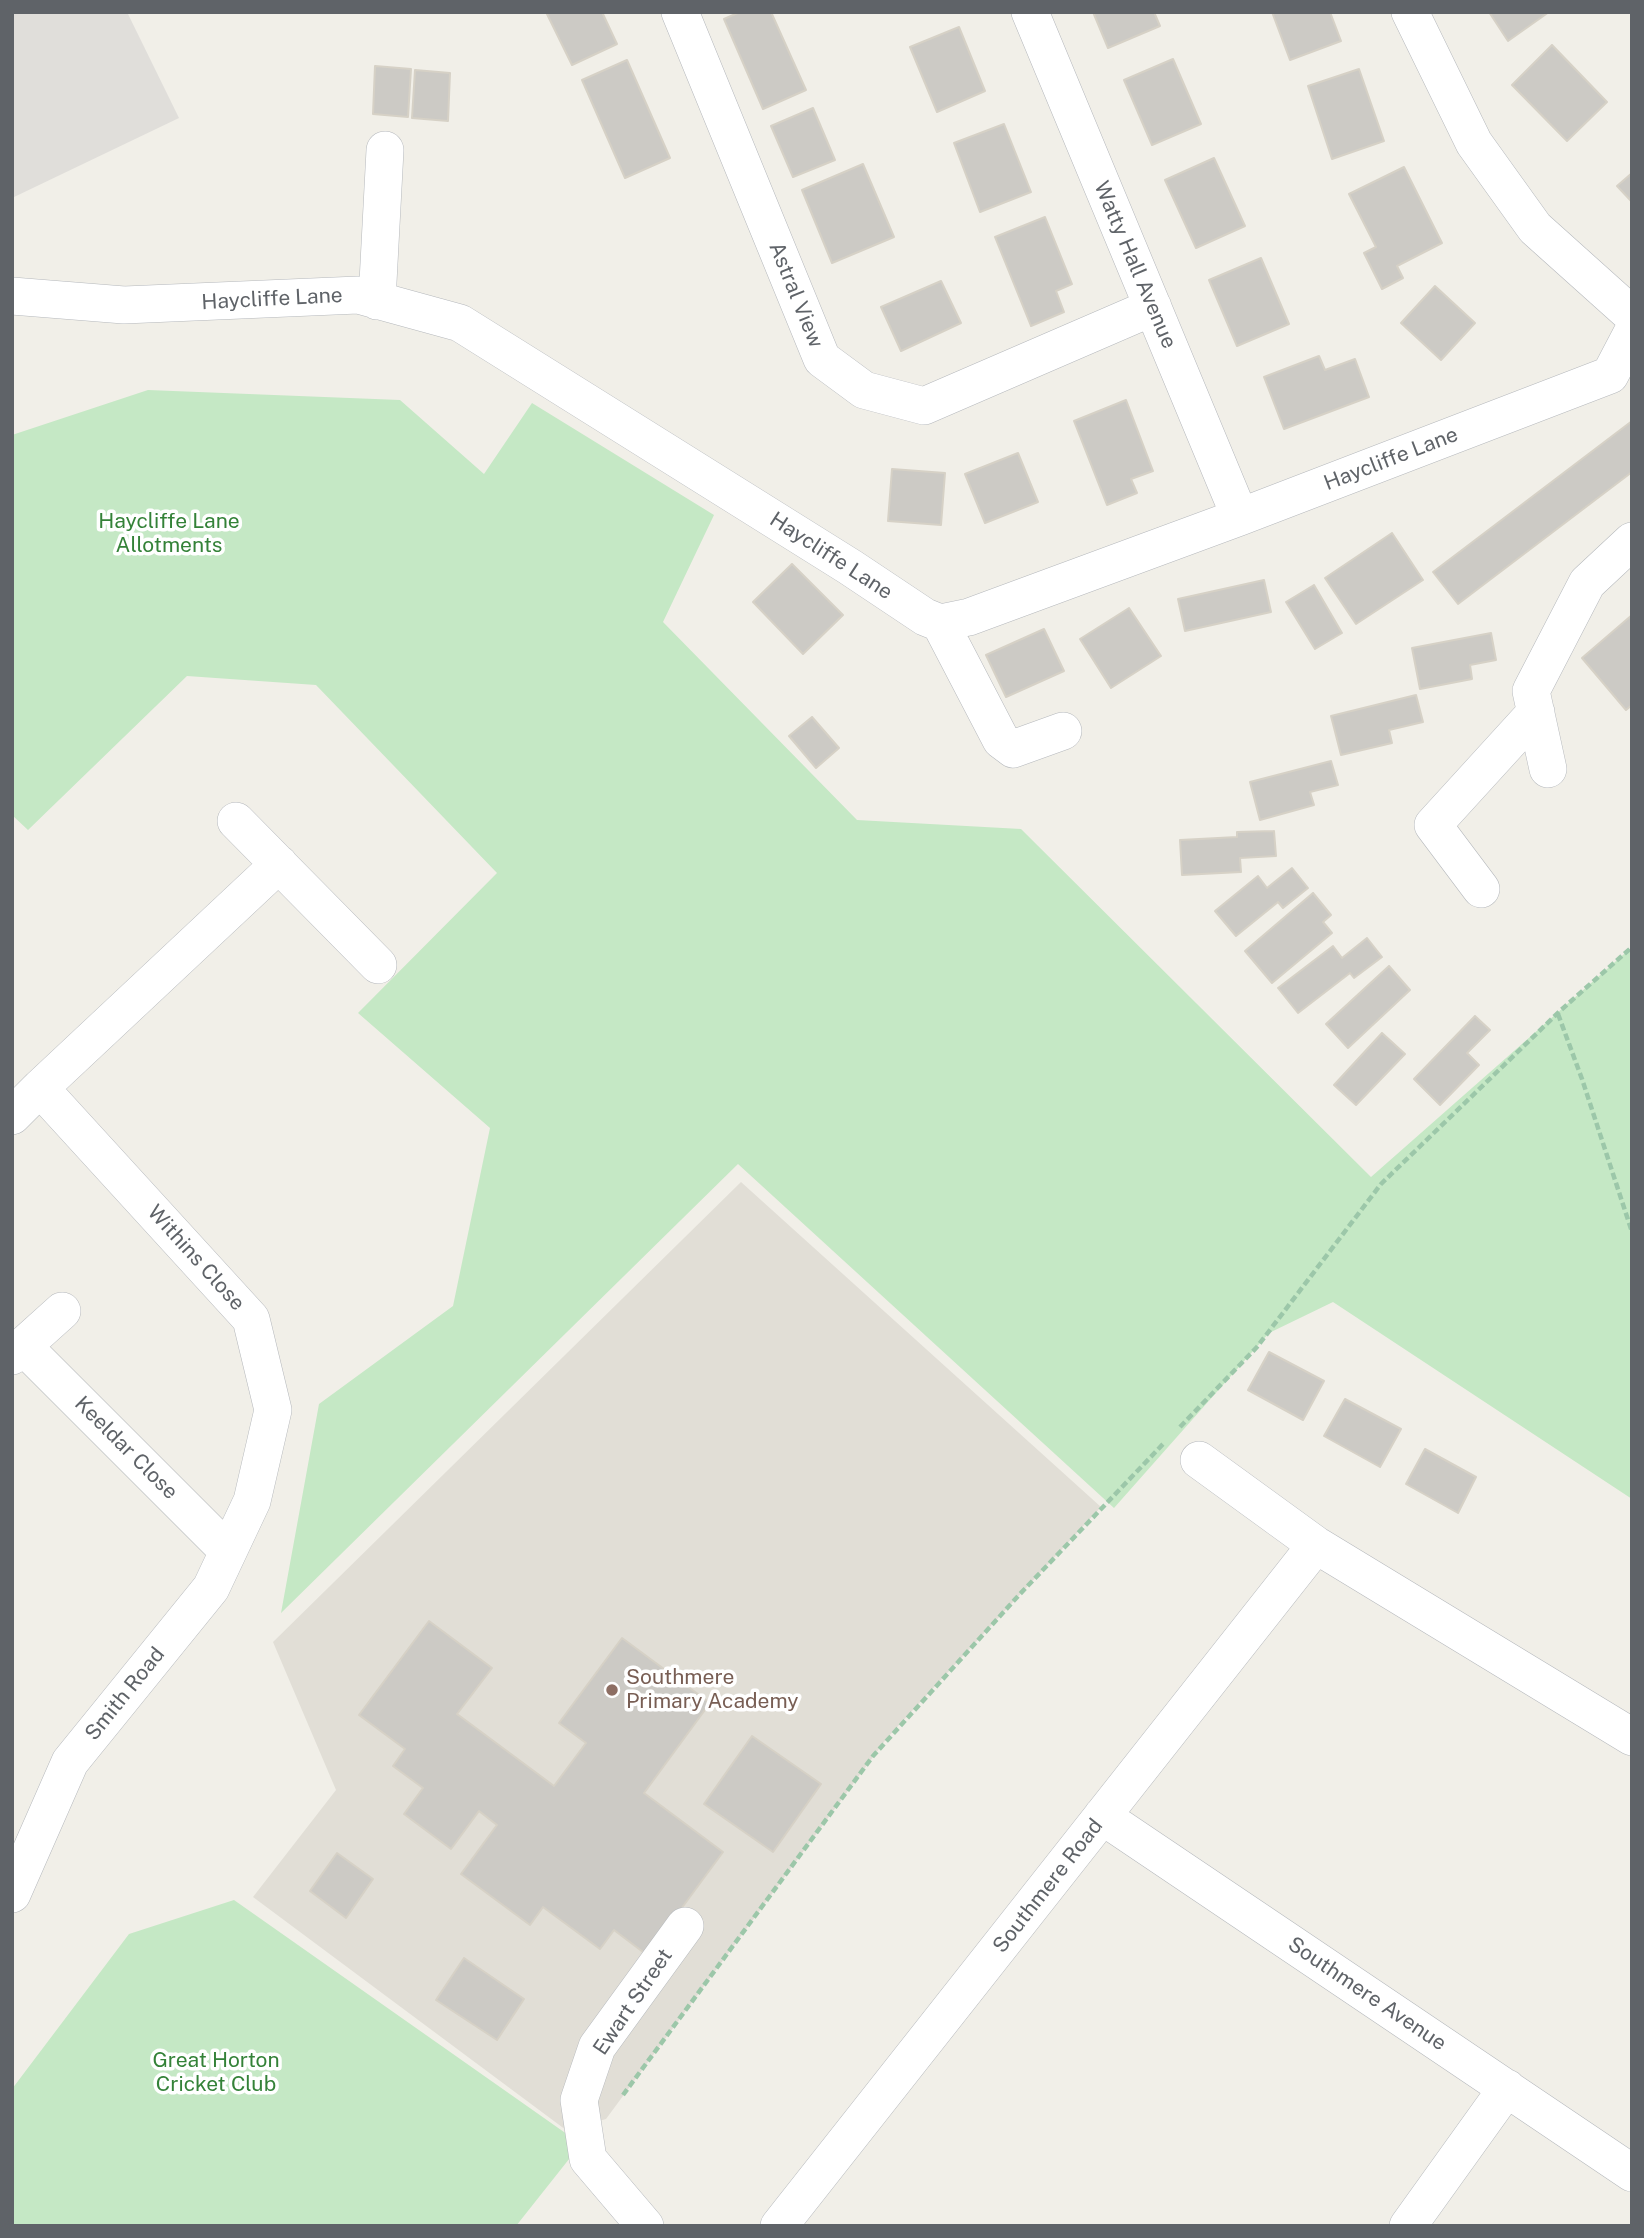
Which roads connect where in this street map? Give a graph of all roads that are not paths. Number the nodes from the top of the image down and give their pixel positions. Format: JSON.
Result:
{"nodes":[{"id":1,"x":680,"y":12,"type":"edge"},
{"id":2,"x":1030,"y":12,"type":"edge"},
{"id":3,"x":1410,"y":12,"type":"edge"},
{"id":4,"x":385,"y":150,"type":"dead end"},
{"id":5,"x":12,"y":296,"type":"edge"},
{"id":6,"x":377,"y":300,"type":"junction"},
{"id":7,"x":1153,"y":307,"type":"junction"},
{"id":8,"x":1632,"y":315,"type":"edge"},
{"id":9,"x":1632,"y":333,"type":"edge"},
{"id":10,"x":1240,"y":517,"type":"junction"},
{"id":11,"x":1632,"y":541,"type":"edge"},
{"id":12,"x":940,"y":623,"type":"junction"},
{"id":13,"x":1536,"y":712,"type":"junction"},
{"id":14,"x":1063,"y":731,"type":"dead end"},
{"id":15,"x":1548,"y":769,"type":"dead end"},
{"id":16,"x":236,"y":821,"type":"dead end"},
{"id":17,"x":279,"y":864,"type":"junction"},
{"id":18,"x":1480,"y":889,"type":"dead end"},
{"id":19,"x":378,"y":965,"type":"dead end"},
{"id":20,"x":40,"y":1088,"type":"junction"},
{"id":21,"x":12,"y":1116,"type":"edge"},
{"id":22,"x":62,"y":1311,"type":"dead end"},
{"id":23,"x":18,"y":1351,"type":"edge"},
{"id":24,"x":1199,"y":1460,"type":"dead end"},
{"id":25,"x":252,"y":1501,"type":"joint"},
{"id":26,"x":1316,"y":1545,"type":"junction"},
{"id":27,"x":228,"y":1550,"type":"junction"},
{"id":28,"x":1632,"y":1737,"type":"edge"},
{"id":29,"x":1102,"y":1816,"type":"junction"},
{"id":30,"x":12,"y":1894,"type":"edge"},
{"id":31,"x":685,"y":1926,"type":"dead end"},
{"id":32,"x":1507,"y":2088,"type":"junction"},
{"id":33,"x":1632,"y":2172,"type":"edge"},
{"id":34,"x":645,"y":2226,"type":"edge"},
{"id":35,"x":779,"y":2226,"type":"edge"},
{"id":36,"x":1408,"y":2226,"type":"edge"}],
"edges":[{"from":1,"to":7,"type":"street","name":"Astral View"},
{"from":2,"to":7,"type":"street","name":"Watty Hall Avenue"},
{"from":3,"to":8,"type":"street"},
{"from":4,"to":6,"type":"street"},
{"from":5,"to":6,"type":"street","name":"Haycliffe Lane"},
{"from":6,"to":12,"type":"street","name":"Haycliffe Lane"},
{"from":7,"to":10,"type":"street","name":"Watty Hall Avenue"},
{"from":9,"to":10,"type":"street","name":"Haycliffe Lane"},
{"from":10,"to":12,"type":"street","name":"Haycliffe Lane"},
{"from":11,"to":13,"type":"street"},
{"from":12,"to":14,"type":"street"},
{"from":13,"to":15,"type":"street"},
{"from":13,"to":18,"type":"street"},
{"from":16,"to":17,"type":"street"},
{"from":17,"to":19,"type":"street"},
{"from":17,"to":20,"type":"street"},
{"from":20,"to":21,"type":"street"},
{"from":20,"to":25,"type":"street","name":"Withins Close"},
{"from":22,"to":23,"type":"street","name":"Keeldar Close"},
{"from":23,"to":27,"type":"street","name":"Keeldar Close"},
{"from":24,"to":26,"type":"street"},
{"from":25,"to":27,"type":"street","name":"Smith Road"},
{"from":26,"to":28,"type":"street"},
{"from":26,"to":29,"type":"street","name":"Southmere Road"},
{"from":27,"to":30,"type":"street","name":"Smith Road"},
{"from":29,"to":32,"type":"street","name":"Southmere Avenue"},
{"from":29,"to":35,"type":"street","name":"Southmere Road"},
{"from":31,"to":34,"type":"street","name":"Ewart Street"},
{"from":32,"to":33,"type":"street","name":"Southmere Avenue"},
{"from":32,"to":36,"type":"street"}]}
